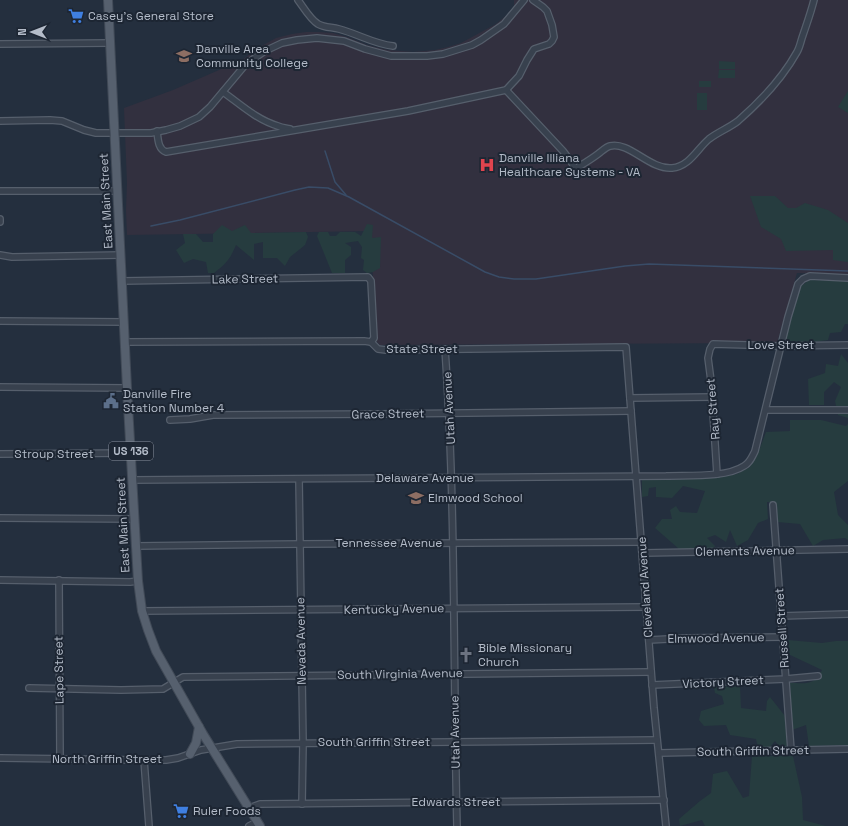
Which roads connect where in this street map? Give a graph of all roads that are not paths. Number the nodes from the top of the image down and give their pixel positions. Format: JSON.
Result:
{"nodes":[{"id":1,"x":108,"y":0,"type":"edge"},
{"id":2,"x":298,"y":0,"type":"edge"},
{"id":3,"x":524,"y":0,"type":"edge"},
{"id":4,"x":533,"y":0,"type":"edge"},
{"id":5,"x":814,"y":0,"type":"edge"},
{"id":6,"x":110,"y":43,"type":"junction"},
{"id":7,"x":0,"y":44,"type":"edge"},
{"id":8,"x":393,"y":46,"type":"dead end"},
{"id":9,"x":506,"y":90,"type":"junction"},
{"id":10,"x":223,"y":92,"type":"junction"},
{"id":11,"x":0,"y":121,"type":"edge"},
{"id":12,"x":293,"y":130,"type":"junction"},
{"id":13,"x":157,"y":131,"type":"junction"},
{"id":14,"x":114,"y":134,"type":"junction"},
{"id":15,"x":0,"y":191,"type":"edge"},
{"id":16,"x":117,"y":191,"type":"junction"},
{"id":17,"x":0,"y":219,"type":"edge"},
{"id":18,"x":0,"y":222,"type":"edge"},
{"id":19,"x":0,"y":255,"type":"edge"},
{"id":20,"x":121,"y":255,"type":"junction"},
{"id":21,"x":848,"y":278,"type":"edge"},
{"id":22,"x":122,"y":281,"type":"junction"},
{"id":23,"x":0,"y":321,"type":"edge"},
{"id":24,"x":124,"y":322,"type":"junction"},
{"id":25,"x":125,"y":342,"type":"junction"},
{"id":26,"x":371,"y":342,"type":"junction"},
{"id":27,"x":714,"y":344,"type":"joint"},
{"id":28,"x":848,"y":345,"type":"edge"},
{"id":29,"x":781,"y":346,"type":"junction"},
{"id":30,"x":626,"y":347,"type":"joint"},
{"id":31,"x":445,"y":350,"type":"junction"},
{"id":32,"x":0,"y":387,"type":"edge"},
{"id":33,"x":127,"y":388,"type":"junction"},
{"id":34,"x":712,"y":397,"type":"junction"},
{"id":35,"x":630,"y":398,"type":"junction"},
{"id":36,"x":766,"y":410,"type":"junction"},
{"id":37,"x":848,"y":410,"type":"edge"},
{"id":38,"x":631,"y":411,"type":"junction"},
{"id":39,"x":449,"y":413,"type":"junction"},
{"id":40,"x":170,"y":420,"type":"dead end"},
{"id":41,"x":131,"y":453,"type":"junction"},
{"id":42,"x":0,"y":454,"type":"edge"},
{"id":43,"x":717,"y":474,"type":"junction"},
{"id":44,"x":636,"y":476,"type":"junction"},
{"id":45,"x":452,"y":477,"type":"junction"},
{"id":46,"x":299,"y":479,"type":"junction"},
{"id":47,"x":132,"y":480,"type":"junction"},
{"id":48,"x":773,"y":505,"type":"dead end"},
{"id":49,"x":0,"y":518,"type":"edge"},
{"id":50,"x":135,"y":519,"type":"junction"},
{"id":51,"x":642,"y":542,"type":"junction"},
{"id":52,"x":453,"y":543,"type":"junction"},
{"id":53,"x":301,"y":544,"type":"junction"},
{"id":54,"x":136,"y":546,"type":"junction"},
{"id":55,"x":848,"y":548,"type":"edge"},
{"id":56,"x":776,"y":550,"type":"junction"},
{"id":57,"x":642,"y":553,"type":"junction"},
{"id":58,"x":0,"y":580,"type":"edge"},
{"id":59,"x":59,"y":580,"type":"junction"},
{"id":60,"x":138,"y":581,"type":"junction"},
{"id":61,"x":646,"y":607,"type":"junction"},
{"id":62,"x":453,"y":608,"type":"junction"},
{"id":63,"x":301,"y":610,"type":"junction"},
{"id":64,"x":142,"y":611,"type":"junction"},
{"id":65,"x":848,"y":614,"type":"edge"},
{"id":66,"x":781,"y":616,"type":"junction"},
{"id":67,"x":782,"y":637,"type":"junction"},
{"id":68,"x":649,"y":640,"type":"junction"},
{"id":69,"x":652,"y":672,"type":"junction"},
{"id":70,"x":454,"y":674,"type":"junction"},
{"id":71,"x":302,"y":675,"type":"junction"},
{"id":72,"x":818,"y":676,"type":"dead end"},
{"id":73,"x":786,"y":679,"type":"junction"},
{"id":74,"x":174,"y":682,"type":"junction"},
{"id":75,"x":652,"y":685,"type":"junction"},
{"id":76,"x":29,"y":688,"type":"dead end"},
{"id":77,"x":60,"y":688,"type":"junction"},
{"id":78,"x":199,"y":727,"type":"junction"},
{"id":79,"x":657,"y":740,"type":"junction"},
{"id":80,"x":456,"y":741,"type":"junction"},
{"id":81,"x":303,"y":743,"type":"junction"},
{"id":82,"x":212,"y":748,"type":"junction"},
{"id":83,"x":848,"y":749,"type":"edge"},
{"id":84,"x":791,"y":750,"type":"junction"},
{"id":85,"x":659,"y":753,"type":"junction"},
{"id":86,"x":190,"y":754,"type":"junction"},
{"id":87,"x":0,"y":758,"type":"edge"},
{"id":88,"x":60,"y":759,"type":"junction"},
{"id":89,"x":144,"y":760,"type":"junction"},
{"id":90,"x":664,"y":800,"type":"junction"},
{"id":91,"x":456,"y":802,"type":"junction"},
{"id":92,"x":302,"y":804,"type":"junction"},
{"id":93,"x":249,"y":808,"type":"junction"},
{"id":94,"x":259,"y":824,"type":"edge"},
{"id":95,"x":149,"y":826,"type":"edge"},
{"id":96,"x":249,"y":826,"type":"edge"},
{"id":97,"x":457,"y":826,"type":"edge"},
{"id":98,"x":666,"y":826,"type":"edge"}],
"edges":[{"from":1,"to":6,"type":"main road","name":"East Main Street","number":"US 136"},
{"from":2,"to":8,"type":"street"},
{"from":3,"to":10,"type":"street"},
{"from":4,"to":9,"type":"street"},
{"from":5,"to":9,"type":"street"},
{"from":6,"to":7,"type":"street"},
{"from":6,"to":14,"type":"main road","name":"East Main Street","number":"US 136"},
{"from":9,"to":12,"type":"street"},
{"from":10,"to":12,"type":"street"},
{"from":10,"to":13,"type":"street"},
{"from":11,"to":14,"type":"street"},
{"from":12,"to":13,"type":"street"},
{"from":13,"to":14,"type":"street"},
{"from":14,"to":16,"type":"main road","name":"East Main Street","number":"US 136"},
{"from":15,"to":16,"type":"street"},
{"from":16,"to":20,"type":"main road","name":"East Main Street","number":"US 136"},
{"from":17,"to":18,"type":"street"},
{"from":19,"to":20,"type":"street"},
{"from":20,"to":22,"type":"main road","name":"East Main Street","number":"US 136"},
{"from":21,"to":29,"type":"street"},
{"from":22,"to":24,"type":"main road","name":"East Main Street","number":"US 136"},
{"from":22,"to":26,"type":"street","name":"Lake Street"},
{"from":23,"to":24,"type":"street"},
{"from":24,"to":25,"type":"main road","name":"East Main Street","number":"US 136"},
{"from":25,"to":26,"type":"street","name":"State Street"},
{"from":25,"to":33,"type":"main road","name":"East Main Street","number":"US 136"},
{"from":26,"to":31,"type":"street","name":"State Street"},
{"from":27,"to":29,"type":"street","name":"Love Street"},
{"from":27,"to":34,"type":"street","name":"Ray Street"},
{"from":28,"to":29,"type":"street","name":"Love Street"},
{"from":29,"to":36,"type":"street"},
{"from":30,"to":31,"type":"street","name":"State Street"},
{"from":30,"to":35,"type":"street","name":"Cleveland Avenue"},
{"from":31,"to":39,"type":"street","name":"Utah Avenue"},
{"from":32,"to":33,"type":"street"},
{"from":33,"to":41,"type":"main road","name":"East Main Street","number":"US 136"},
{"from":34,"to":35,"type":"street"},
{"from":34,"to":43,"type":"street","name":"Ray Street"},
{"from":35,"to":38,"type":"street","name":"Cleveland Avenue"},
{"from":36,"to":37,"type":"street"},
{"from":36,"to":43,"type":"street"},
{"from":38,"to":39,"type":"street","name":"Grace Street"},
{"from":38,"to":44,"type":"street","name":"Cleveland Avenue"},
{"from":39,"to":40,"type":"street","name":"Grace Street"},
{"from":39,"to":45,"type":"street","name":"Utah Avenue"},
{"from":41,"to":42,"type":"street","name":"Stroup Street"},
{"from":41,"to":47,"type":"main road","name":"East Main Street","number":"US 136"},
{"from":43,"to":44,"type":"street","name":"Delaware Avenue"},
{"from":44,"to":45,"type":"street","name":"Delaware Avenue"},
{"from":44,"to":51,"type":"street","name":"Cleveland Avenue"},
{"from":45,"to":46,"type":"street","name":"Delaware Avenue"},
{"from":45,"to":52,"type":"street","name":"Utah Avenue"},
{"from":46,"to":47,"type":"street","name":"Delaware Avenue"},
{"from":46,"to":53,"type":"street","name":"Nevada Avenue"},
{"from":47,"to":50,"type":"main road","name":"East Main Street","number":"US 136"},
{"from":48,"to":56,"type":"street","name":"Russell Street"},
{"from":49,"to":50,"type":"street"},
{"from":50,"to":54,"type":"main road","name":"East Main Street","number":"US 136"},
{"from":51,"to":52,"type":"street","name":"Tennessee Avenue"},
{"from":51,"to":57,"type":"street","name":"Cleveland Avenue"},
{"from":52,"to":53,"type":"street","name":"Tennessee Avenue"},
{"from":52,"to":62,"type":"street","name":"Utah Avenue"},
{"from":53,"to":54,"type":"street","name":"Tennessee Avenue"},
{"from":53,"to":63,"type":"street","name":"Nevada Avenue"},
{"from":54,"to":60,"type":"main road","name":"East Main Street","number":"US 136"},
{"from":55,"to":56,"type":"street","name":"Clements Avenue"},
{"from":56,"to":57,"type":"street","name":"Clements Avenue"},
{"from":56,"to":66,"type":"street","name":"Russell Street"},
{"from":57,"to":61,"type":"street","name":"Cleveland Avenue"},
{"from":58,"to":59,"type":"street"},
{"from":59,"to":60,"type":"street"},
{"from":59,"to":77,"type":"street","name":"Lape Street"},
{"from":60,"to":64,"type":"main road","name":"East Main Street","number":"US 136"},
{"from":61,"to":62,"type":"street","name":"Kentucky Avenue"},
{"from":61,"to":68,"type":"street","name":"Cleveland Avenue"},
{"from":62,"to":63,"type":"street","name":"Kentucky Avenue"},
{"from":62,"to":70,"type":"street","name":"Utah Avenue"},
{"from":63,"to":64,"type":"street","name":"Kentucky Avenue"},
{"from":63,"to":71,"type":"street","name":"Nevada Avenue"},
{"from":64,"to":74,"type":"main road","name":"East Main Street","number":"US 136"},
{"from":65,"to":66,"type":"street"},
{"from":66,"to":67,"type":"street","name":"Russell Street"},
{"from":67,"to":68,"type":"street","name":"Elmwood Avenue"},
{"from":67,"to":73,"type":"street","name":"Russell Street"},
{"from":68,"to":69,"type":"street","name":"Cleveland Avenue"},
{"from":69,"to":70,"type":"street","name":"South Virginia Avenue"},
{"from":69,"to":75,"type":"street","name":"Cleveland Avenue"},
{"from":70,"to":71,"type":"street","name":"South Virginia Avenue"},
{"from":70,"to":80,"type":"street","name":"Utah Avenue"},
{"from":71,"to":74,"type":"street","name":"South Virginia Avenue"},
{"from":71,"to":81,"type":"street","name":"Nevada Avenue"},
{"from":72,"to":73,"type":"street","name":"Victory Street"},
{"from":73,"to":75,"type":"street","name":"Victory Street"},
{"from":73,"to":84,"type":"street","name":"Russell Street"},
{"from":74,"to":77,"type":"street","name":"South Virginia Avenue"},
{"from":74,"to":78,"type":"main road","name":"East Main Street","number":"US 136"},
{"from":75,"to":79,"type":"street","name":"Cleveland Avenue"},
{"from":76,"to":77,"type":"street","name":"South Virginia Avenue"},
{"from":77,"to":88,"type":"street","name":"Lape Street"},
{"from":78,"to":82,"type":"main road","name":"East Main Street","number":"US 136"},
{"from":78,"to":86,"type":"main road"},
{"from":79,"to":80,"type":"street","name":"South Griffin Street"},
{"from":79,"to":85,"type":"street","name":"Cleveland Avenue"},
{"from":80,"to":81,"type":"street","name":"South Griffin Street"},
{"from":80,"to":91,"type":"street","name":"Utah Avenue"},
{"from":81,"to":82,"type":"street","name":"South Griffin Street"},
{"from":81,"to":92,"type":"street","name":"Nevada Avenue"},
{"from":82,"to":86,"type":"street","name":"North Griffin Street"},
{"from":82,"to":93,"type":"main road","name":"East Main Street","number":"US 136"},
{"from":83,"to":84,"type":"street","name":"South Griffin Street"},
{"from":84,"to":85,"type":"street","name":"South Griffin Street"},
{"from":85,"to":90,"type":"street","name":"Cleveland Avenue"},
{"from":86,"to":89,"type":"street","name":"North Griffin Street"},
{"from":87,"to":88,"type":"street","name":"North Griffin Street"},
{"from":88,"to":89,"type":"street","name":"North Griffin Street"},
{"from":89,"to":95,"type":"street"},
{"from":90,"to":91,"type":"street","name":"Edwards Street"},
{"from":90,"to":98,"type":"street","name":"Cleveland Avenue"},
{"from":91,"to":92,"type":"street","name":"Edwards Street"},
{"from":91,"to":97,"type":"street","name":"Utah Avenue"},
{"from":92,"to":93,"type":"street","name":"Edwards Street"},
{"from":93,"to":94,"type":"main road","name":"East Main Street","number":"US 136"},
{"from":94,"to":96,"type":"street"}]}
